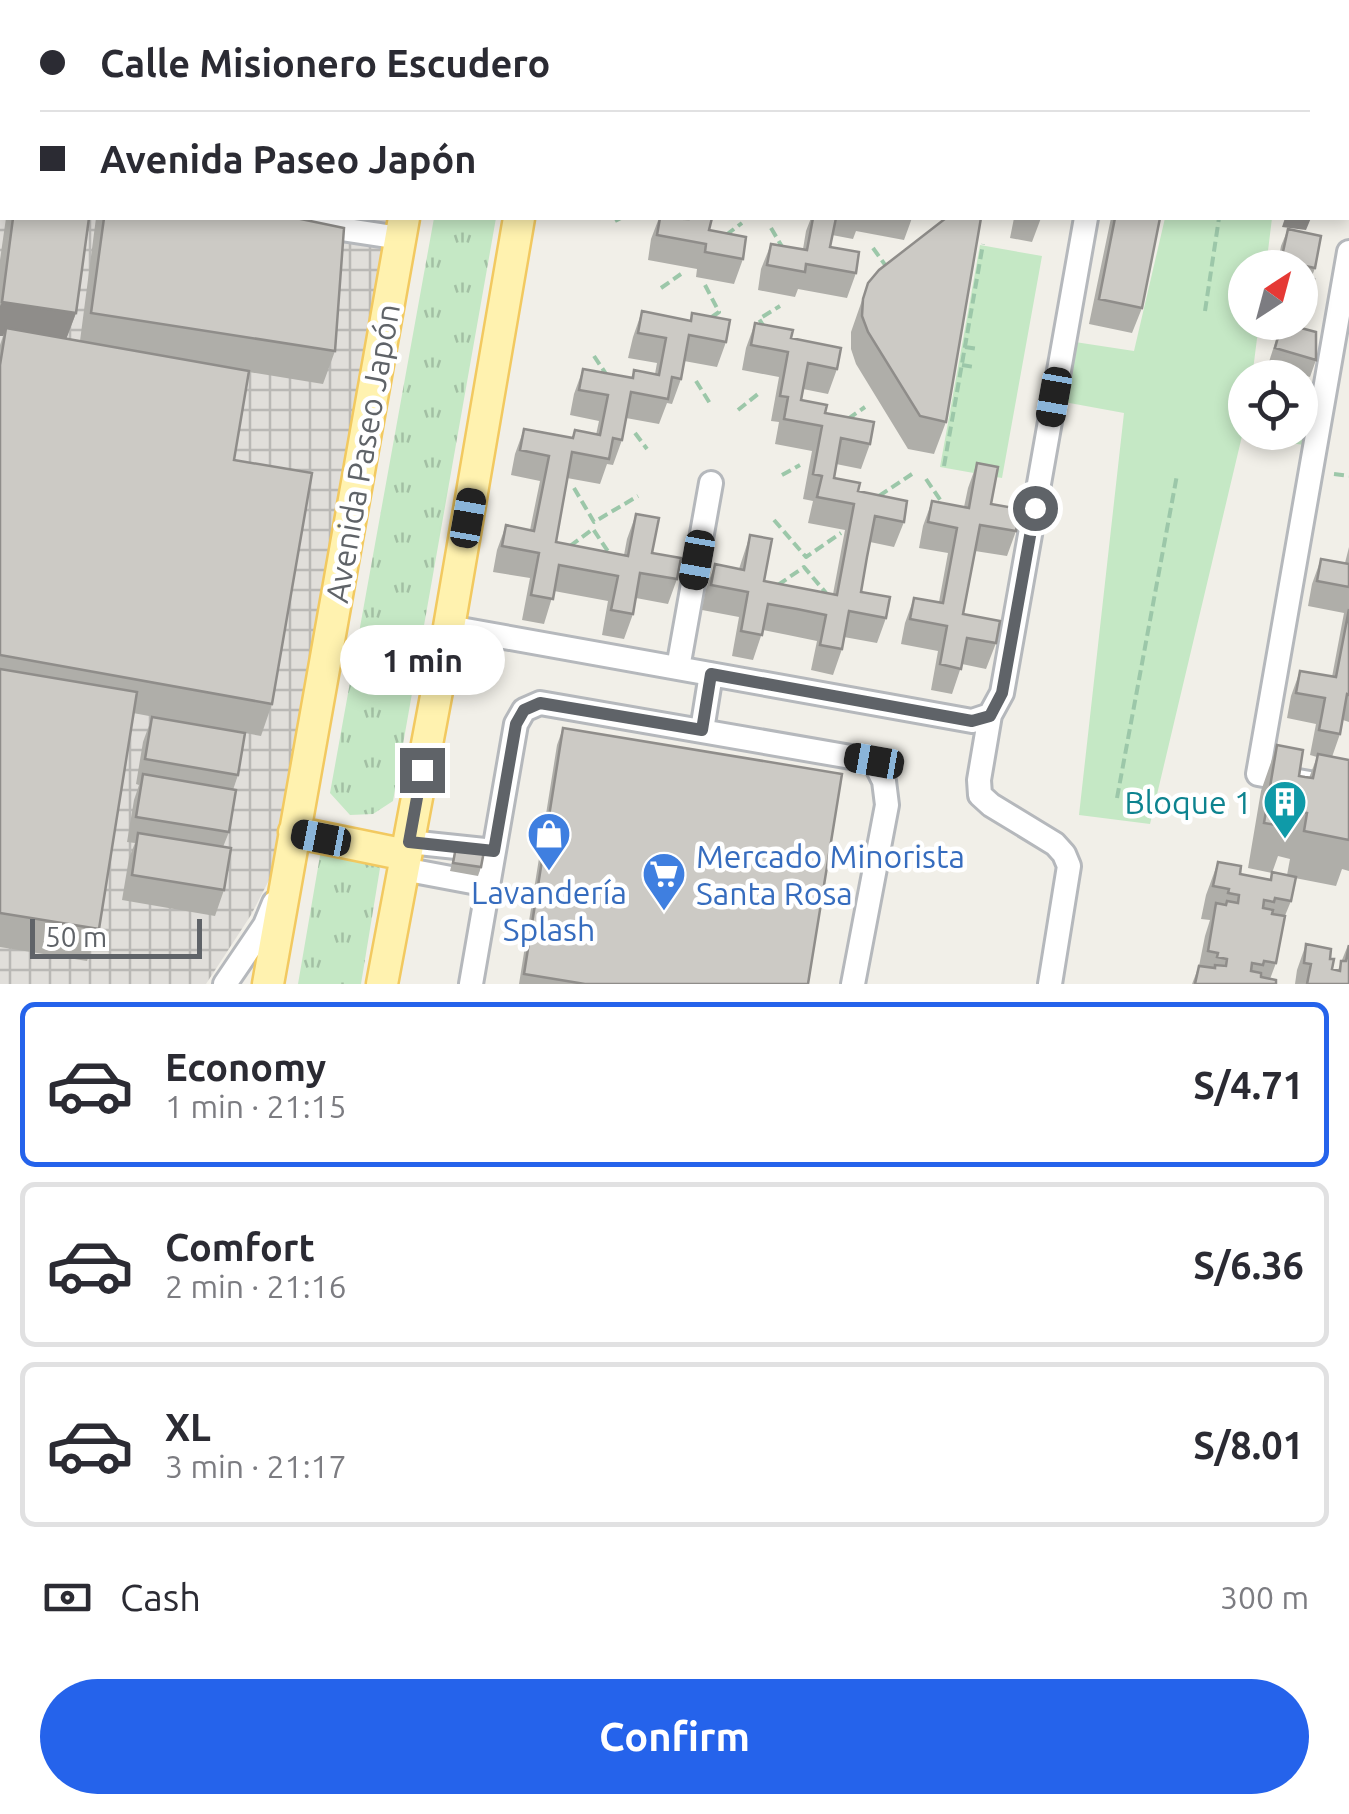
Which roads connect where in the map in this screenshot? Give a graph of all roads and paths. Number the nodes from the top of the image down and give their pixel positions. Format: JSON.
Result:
{"nodes":[{"id":1,"x":296,"y":220,"type":"edge"},
{"id":2,"x":519,"y":220,"type":"edge"},
{"id":3,"x":1086,"y":220,"type":"edge"},
{"id":4,"x":1219,"y":220,"type":"edge"},
{"id":5,"x":742,"y":223,"type":"dead end"},
{"id":6,"x":402,"y":228,"type":"edge"},
{"id":7,"x":771,"y":228,"type":"dead end"},
{"id":8,"x":728,"y":234,"type":"edge"},
{"id":9,"x":983,"y":244,"type":"edge"},
{"id":10,"x":873,"y":248,"type":"dead end"},
{"id":11,"x":1349,"y":252,"type":"edge"},
{"id":12,"x":787,"y":255,"type":"edge"},
{"id":13,"x":891,"y":273,"type":"edge"},
{"id":14,"x":681,"y":274,"type":"dead end"},
{"id":15,"x":706,"y":284,"type":"dead end"},
{"id":16,"x":661,"y":288,"type":"dead end"},
{"id":17,"x":780,"y":306,"type":"dead end"},
{"id":18,"x":1205,"y":311,"type":"dead end"},
{"id":19,"x":704,"y":322,"type":"edge"},
{"id":20,"x":768,"y":332,"type":"edge"},
{"id":21,"x":965,"y":347,"type":"junction"},
{"id":22,"x":978,"y":349,"type":"dead end"},
{"id":23,"x":594,"y":356,"type":"dead end"},
{"id":24,"x":962,"y":365,"type":"junction"},
{"id":25,"x":974,"y":367,"type":"dead end"},
{"id":26,"x":610,"y":380,"type":"edge"},
{"id":27,"x":696,"y":382,"type":"dead end"},
{"id":28,"x":758,"y":394,"type":"dead end"},
{"id":29,"x":711,"y":405,"type":"dead end"},
{"id":30,"x":865,"y":408,"type":"dead end"},
{"id":31,"x":738,"y":410,"type":"dead end"},
{"id":32,"x":841,"y":424,"type":"edge"},
{"id":33,"x":635,"y":432,"type":"dead end"},
{"id":34,"x":646,"y":449,"type":"dead end"},
{"id":35,"x":800,"y":465,"type":"dead end"},
{"id":36,"x":944,"y":466,"type":"dead end"},
{"id":37,"x":1330,"y":473,"type":"dead end"},
{"id":38,"x":912,"y":474,"type":"dead end"},
{"id":39,"x":782,"y":475,"type":"dead end"},
{"id":40,"x":1177,"y":475,"type":"dead end"},
{"id":41,"x":1349,"y":476,"type":"edge"},
{"id":42,"x":926,"y":479,"type":"dead end"},
{"id":43,"x":710,"y":484,"type":"dead end"},
{"id":44,"x":574,"y":488,"type":"dead end"},
{"id":45,"x":638,"y":496,"type":"dead end"},
{"id":46,"x":866,"y":505,"type":"edge"},
{"id":47,"x":950,"y":515,"type":"edge"},
{"id":48,"x":774,"y":520,"type":"dead end"},
{"id":49,"x":841,"y":533,"type":"dead end"},
{"id":50,"x":570,"y":546,"type":"edge"},
{"id":51,"x":618,"y":567,"type":"edge"},
{"id":52,"x":767,"y":592,"type":"edge"},
{"id":53,"x":832,"y":600,"type":"edge"},
{"id":54,"x":449,"y":627,"type":"junction"},
{"id":55,"x":678,"y":668,"type":"junction"},
{"id":56,"x":711,"y":674,"type":"junction"},
{"id":57,"x":990,"y":716,"type":"junction"},
{"id":58,"x":702,"y":730,"type":"junction"},
{"id":59,"x":1349,"y":790,"type":"edge"},
{"id":60,"x":1118,"y":798,"type":"dead end"},
{"id":61,"x":294,"y":832,"type":"junction"},
{"id":62,"x":494,"y":851,"type":"junction"},
{"id":63,"x":406,"y":855,"type":"junction"},
{"id":64,"x":288,"y":867,"type":"junction"},
{"id":65,"x":488,"y":885,"type":"junction"},
{"id":66,"x":225,"y":984,"type":"edge"},
{"id":67,"x":268,"y":984,"type":"edge"},
{"id":68,"x":382,"y":984,"type":"edge"},
{"id":69,"x":471,"y":984,"type":"edge"},
{"id":70,"x":853,"y":984,"type":"edge"},
{"id":71,"x":1050,"y":984,"type":"edge"}],
"edges":[{"from":1,"to":6,"type":"street"},
{"from":2,"to":54,"type":"main road"},
{"from":3,"to":57,"type":"street"},
{"from":4,"to":18,"type":"path"},
{"from":5,"to":8,"type":"path"},
{"from":6,"to":61,"type":"main road","name":"Avenida Paseo Japón"},
{"from":7,"to":12,"type":"path"},
{"from":9,"to":21,"type":"path"},
{"from":10,"to":13,"type":"path"},
{"from":11,"to":59,"type":"street"},
{"from":14,"to":16,"type":"path"},
{"from":15,"to":19,"type":"path"},
{"from":17,"to":20,"type":"path"},
{"from":21,"to":22,"type":"path"},
{"from":21,"to":24,"type":"path"},
{"from":23,"to":26,"type":"path"},
{"from":24,"to":25,"type":"path"},
{"from":24,"to":36,"type":"path"},
{"from":27,"to":29,"type":"path"},
{"from":28,"to":31,"type":"path"},
{"from":30,"to":32,"type":"path"},
{"from":33,"to":34,"type":"path"},
{"from":35,"to":39,"type":"path"},
{"from":37,"to":41,"type":"path"},
{"from":38,"to":46,"type":"path"},
{"from":40,"to":60,"type":"path"},
{"from":42,"to":47,"type":"path"},
{"from":43,"to":55,"type":"street"},
{"from":44,"to":45,"type":"path"},
{"from":48,"to":49,"type":"path"},
{"from":50,"to":51,"type":"path"},
{"from":52,"to":53,"type":"path"},
{"from":54,"to":55,"type":"street"},
{"from":54,"to":63,"type":"main road"},
{"from":55,"to":56,"type":"street"},
{"from":56,"to":57,"type":"street"},
{"from":56,"to":58,"type":"street"},
{"from":57,"to":71,"type":"street"},
{"from":58,"to":62,"type":"street"},
{"from":58,"to":70,"type":"street"},
{"from":61,"to":63,"type":"main road"},
{"from":61,"to":64,"type":"main road","name":"Avenida Paseo Japón"},
{"from":62,"to":63,"type":"street"},
{"from":62,"to":65,"type":"street"},
{"from":63,"to":65,"type":"street"},
{"from":63,"to":68,"type":"main road"},
{"from":64,"to":66,"type":"street"},
{"from":64,"to":67,"type":"main road","name":"Avenida Paseo Japón"},
{"from":65,"to":69,"type":"street"}]}
